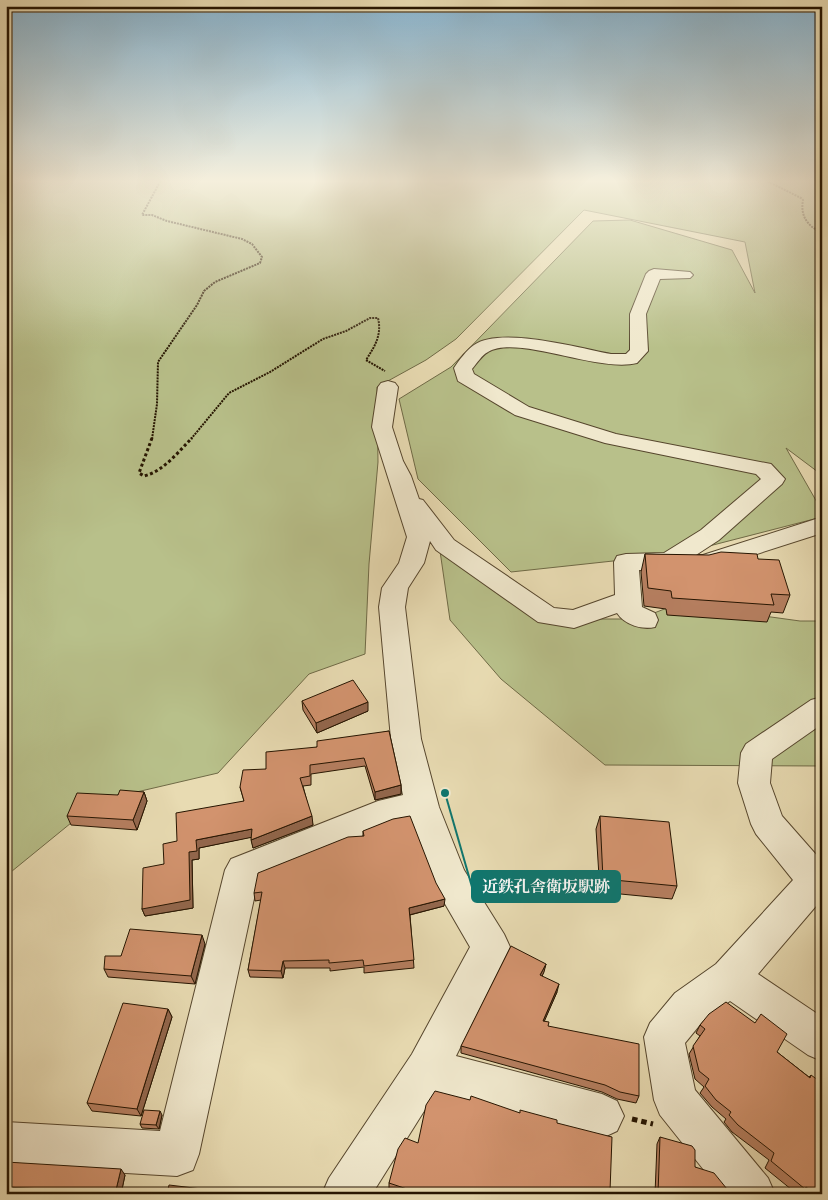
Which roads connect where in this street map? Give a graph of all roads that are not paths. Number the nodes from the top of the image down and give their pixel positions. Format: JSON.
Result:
{"nodes":[{"id":1,"x":685,"y":275,"type":"dead end"},
{"id":2,"x":388,"y":387,"type":"road end"},
{"id":3,"x":400,"y":476,"type":"junction"},
{"id":4,"x":822,"y":526,"type":"edge"},
{"id":5,"x":670,"y":560,"type":"junction"},
{"id":6,"x":628,"y":600,"type":"junction"},
{"id":7,"x":645,"y":620,"type":"dead end"},
{"id":8,"x":822,"y":708,"type":"edge"},
{"id":9,"x":422,"y":806,"type":"junction"},
{"id":10,"x":819,"y":877,"type":"edge"},
{"id":11,"x":730,"y":978,"type":"junction"},
{"id":12,"x":822,"y":1041,"type":"edge"},
{"id":13,"x":427,"y":1069,"type":"junction"},
{"id":14,"x":602,"y":1116,"type":"road end"},
{"id":15,"x":6,"y":1144,"type":"edge"},
{"id":16,"x":345,"y":1194,"type":"edge"},
{"id":17,"x":752,"y":1194,"type":"edge"}],
"edges":[{"from":1,"to":5,"type":"street"},
{"from":2,"to":3,"type":"street"},
{"from":3,"to":6,"type":"street"},
{"from":3,"to":9,"type":"street"},
{"from":4,"to":5,"type":"street"},
{"from":5,"to":6,"type":"street"},
{"from":6,"to":7,"type":"street"},
{"from":8,"to":10,"type":"street"},
{"from":9,"to":13,"type":"street"},
{"from":9,"to":15,"type":"street"},
{"from":10,"to":11,"type":"street"},
{"from":11,"to":12,"type":"street"},
{"from":11,"to":17,"type":"street"},
{"from":13,"to":14,"type":"street"},
{"from":13,"to":16,"type":"street"}]}
